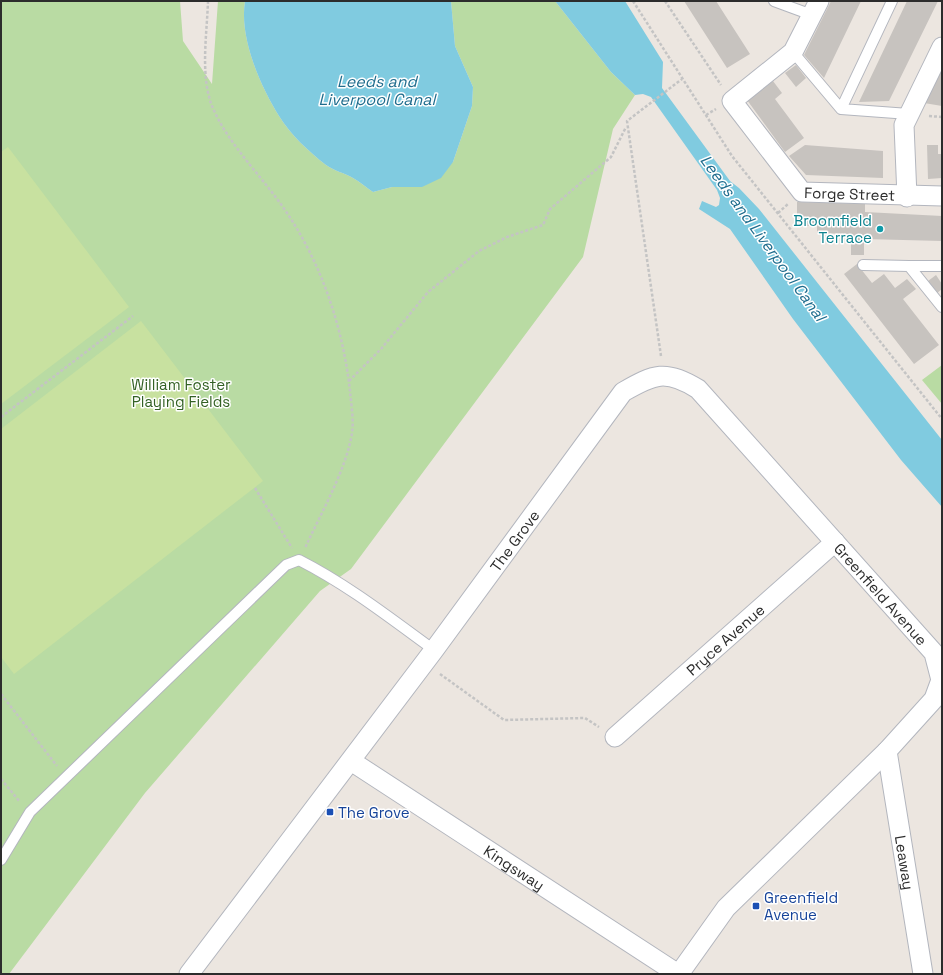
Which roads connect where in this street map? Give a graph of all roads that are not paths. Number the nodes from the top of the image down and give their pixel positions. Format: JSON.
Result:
{"nodes":[{"id":1,"x":774,"y":1,"type":"edge"},
{"id":2,"x":892,"y":1,"type":"edge"},
{"id":3,"x":815,"y":8,"type":"edge"},
{"id":4,"x":942,"y":47,"type":"edge"},
{"id":5,"x":793,"y":52,"type":"junction"},
{"id":6,"x":841,"y":109,"type":"junction"},
{"id":7,"x":909,"y":114,"type":"junction"},
{"id":8,"x":907,"y":196,"type":"junction"},
{"id":9,"x":942,"y":196,"type":"edge"},
{"id":10,"x":863,"y":265,"type":"dead end"},
{"id":11,"x":909,"y":266,"type":"junction"},
{"id":12,"x":942,"y":266,"type":"edge"},
{"id":13,"x":942,"y":307,"type":"edge"},
{"id":14,"x":664,"y":376,"type":"joint"},
{"id":15,"x":835,"y":542,"type":"junction"},
{"id":16,"x":429,"y":657,"type":"junction"},
{"id":17,"x":615,"y":737,"type":"road end"},
{"id":18,"x":887,"y":751,"type":"junction"},
{"id":19,"x":351,"y":761,"type":"junction"},
{"id":20,"x":1,"y":860,"type":"edge"},
{"id":21,"x":189,"y":974,"type":"edge"},
{"id":22,"x":678,"y":974,"type":"edge"},
{"id":23,"x":923,"y":974,"type":"edge"}],
"edges":[{"from":1,"to":3,"type":"lane"},
{"from":2,"to":6,"type":"lane"},
{"from":3,"to":5,"type":"street"},
{"from":4,"to":7,"type":"street"},
{"from":5,"to":6,"type":"lane"},
{"from":5,"to":8,"type":"street","name":"Forge Street"},
{"from":6,"to":7,"type":"lane"},
{"from":7,"to":8,"type":"street"},
{"from":8,"to":9,"type":"street","name":"Forge Street"},
{"from":10,"to":11,"type":"lane"},
{"from":11,"to":12,"type":"lane"},
{"from":11,"to":13,"type":"lane"},
{"from":14,"to":15,"type":"street","name":"Greenfield Avenue"},
{"from":14,"to":16,"type":"street","name":"The Grove"},
{"from":15,"to":17,"type":"street","name":"Pryce Avenue"},
{"from":15,"to":18,"type":"street","name":"Greenfield Avenue"},
{"from":16,"to":19,"type":"street","name":"The Grove"},
{"from":16,"to":20,"type":"lane"},
{"from":18,"to":22,"type":"street","name":"Greenfield Avenue"},
{"from":18,"to":23,"type":"street","name":"Leaway"},
{"from":19,"to":21,"type":"street","name":"The Grove"},
{"from":19,"to":22,"type":"street","name":"Kingsway"}]}
